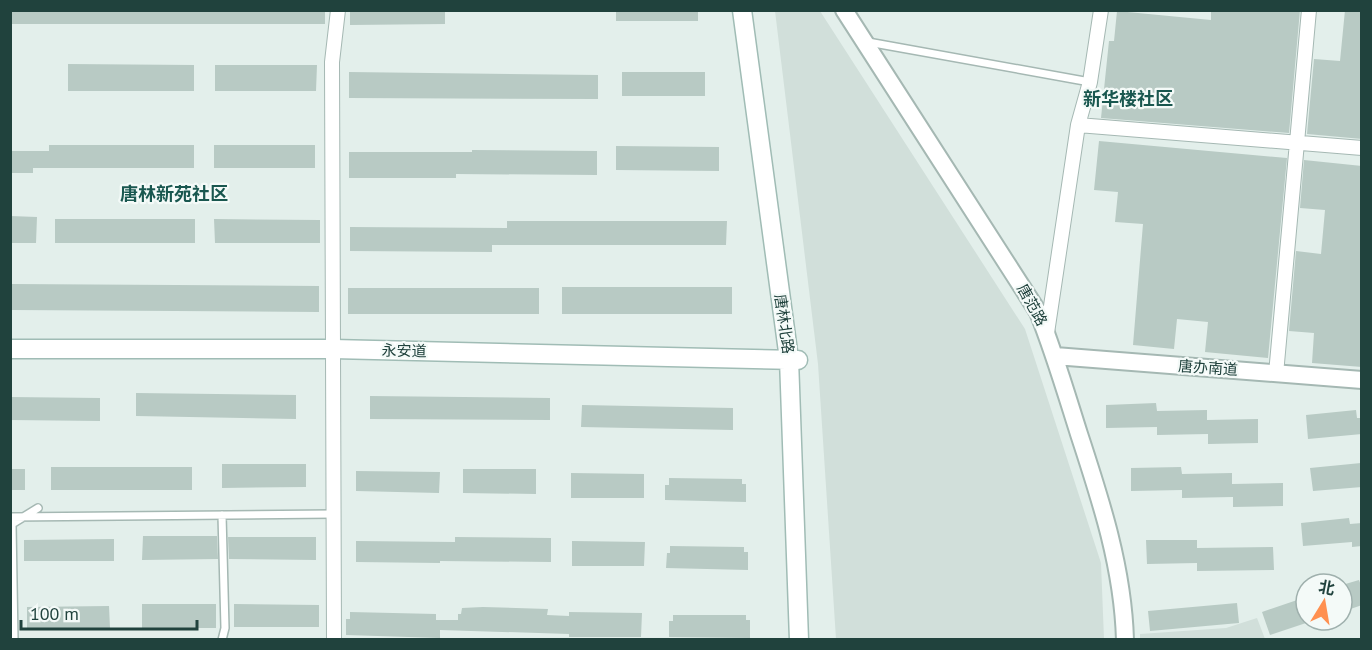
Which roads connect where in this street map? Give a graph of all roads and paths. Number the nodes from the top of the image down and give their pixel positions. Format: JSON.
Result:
{"nodes":[{"id":1,"x":338,"y":10,"type":"edge"},
{"id":2,"x":742,"y":10,"type":"edge"},
{"id":3,"x":753,"y":10,"type":"edge"},
{"id":4,"x":844,"y":10,"type":"edge"},
{"id":5,"x":1101,"y":10,"type":"edge"},
{"id":6,"x":1309,"y":10,"type":"edge"},
{"id":7,"x":865,"y":41,"type":"junction"},
{"id":8,"x":1090,"y":82,"type":"junction"},
{"id":9,"x":1078,"y":125,"type":"junction"},
{"id":10,"x":1297,"y":142,"type":"junction"},
{"id":11,"x":1362,"y":148,"type":"edge"},
{"id":12,"x":1047,"y":333,"type":"junction"},
{"id":13,"x":10,"y":349,"type":"edge"},
{"id":14,"x":333,"y":350,"type":"junction"},
{"id":15,"x":1055,"y":356,"type":"junction"},
{"id":16,"x":794,"y":360,"type":"junction"},
{"id":17,"x":1276,"y":374,"type":"junction"},
{"id":18,"x":1362,"y":380,"type":"edge"},
{"id":19,"x":38,"y":508,"type":"dead end"},
{"id":20,"x":334,"y":514,"type":"junction"},
{"id":21,"x":222,"y":515,"type":"junction"},
{"id":22,"x":10,"y":518,"type":"edge"},
{"id":23,"x":14,"y":639,"type":"edge"},
{"id":24,"x":222,"y":639,"type":"edge"},
{"id":25,"x":334,"y":639,"type":"edge"},
{"id":26,"x":799,"y":639,"type":"edge"},
{"id":27,"x":811,"y":639,"type":"edge"},
{"id":28,"x":1125,"y":639,"type":"edge"}],
"edges":[{"from":1,"to":14,"type":"street"},
{"from":2,"to":16,"type":"main road","name":"唐林北路"},
{"from":3,"to":16,"type":"main road","name":"唐林北路"},
{"from":4,"to":7,"type":"street","name":"唐范路"},
{"from":5,"to":8,"type":"street"},
{"from":6,"to":10,"type":"street"},
{"from":7,"to":8,"type":"lane"},
{"from":7,"to":12,"type":"street","name":"唐范路"},
{"from":8,"to":9,"type":"street"},
{"from":9,"to":10,"type":"street"},
{"from":9,"to":12,"type":"street"},
{"from":10,"to":11,"type":"street"},
{"from":10,"to":17,"type":"street"},
{"from":12,"to":15,"type":"street","name":"唐范路"},
{"from":13,"to":14,"type":"main road","name":"永安道"},
{"from":14,"to":16,"type":"main road","name":"永安道"},
{"from":14,"to":20,"type":"street"},
{"from":15,"to":17,"type":"street","name":"唐办南道"},
{"from":15,"to":28,"type":"street","name":"唐范路"},
{"from":16,"to":26,"type":"main road","name":"唐林北路"},
{"from":16,"to":27,"type":"main road","name":"唐林北路"},
{"from":17,"to":18,"type":"street","name":"唐办南道"},
{"from":19,"to":23,"type":"lane"},
{"from":20,"to":21,"type":"lane"},
{"from":20,"to":25,"type":"street"},
{"from":21,"to":22,"type":"lane"},
{"from":21,"to":24,"type":"lane"}]}
